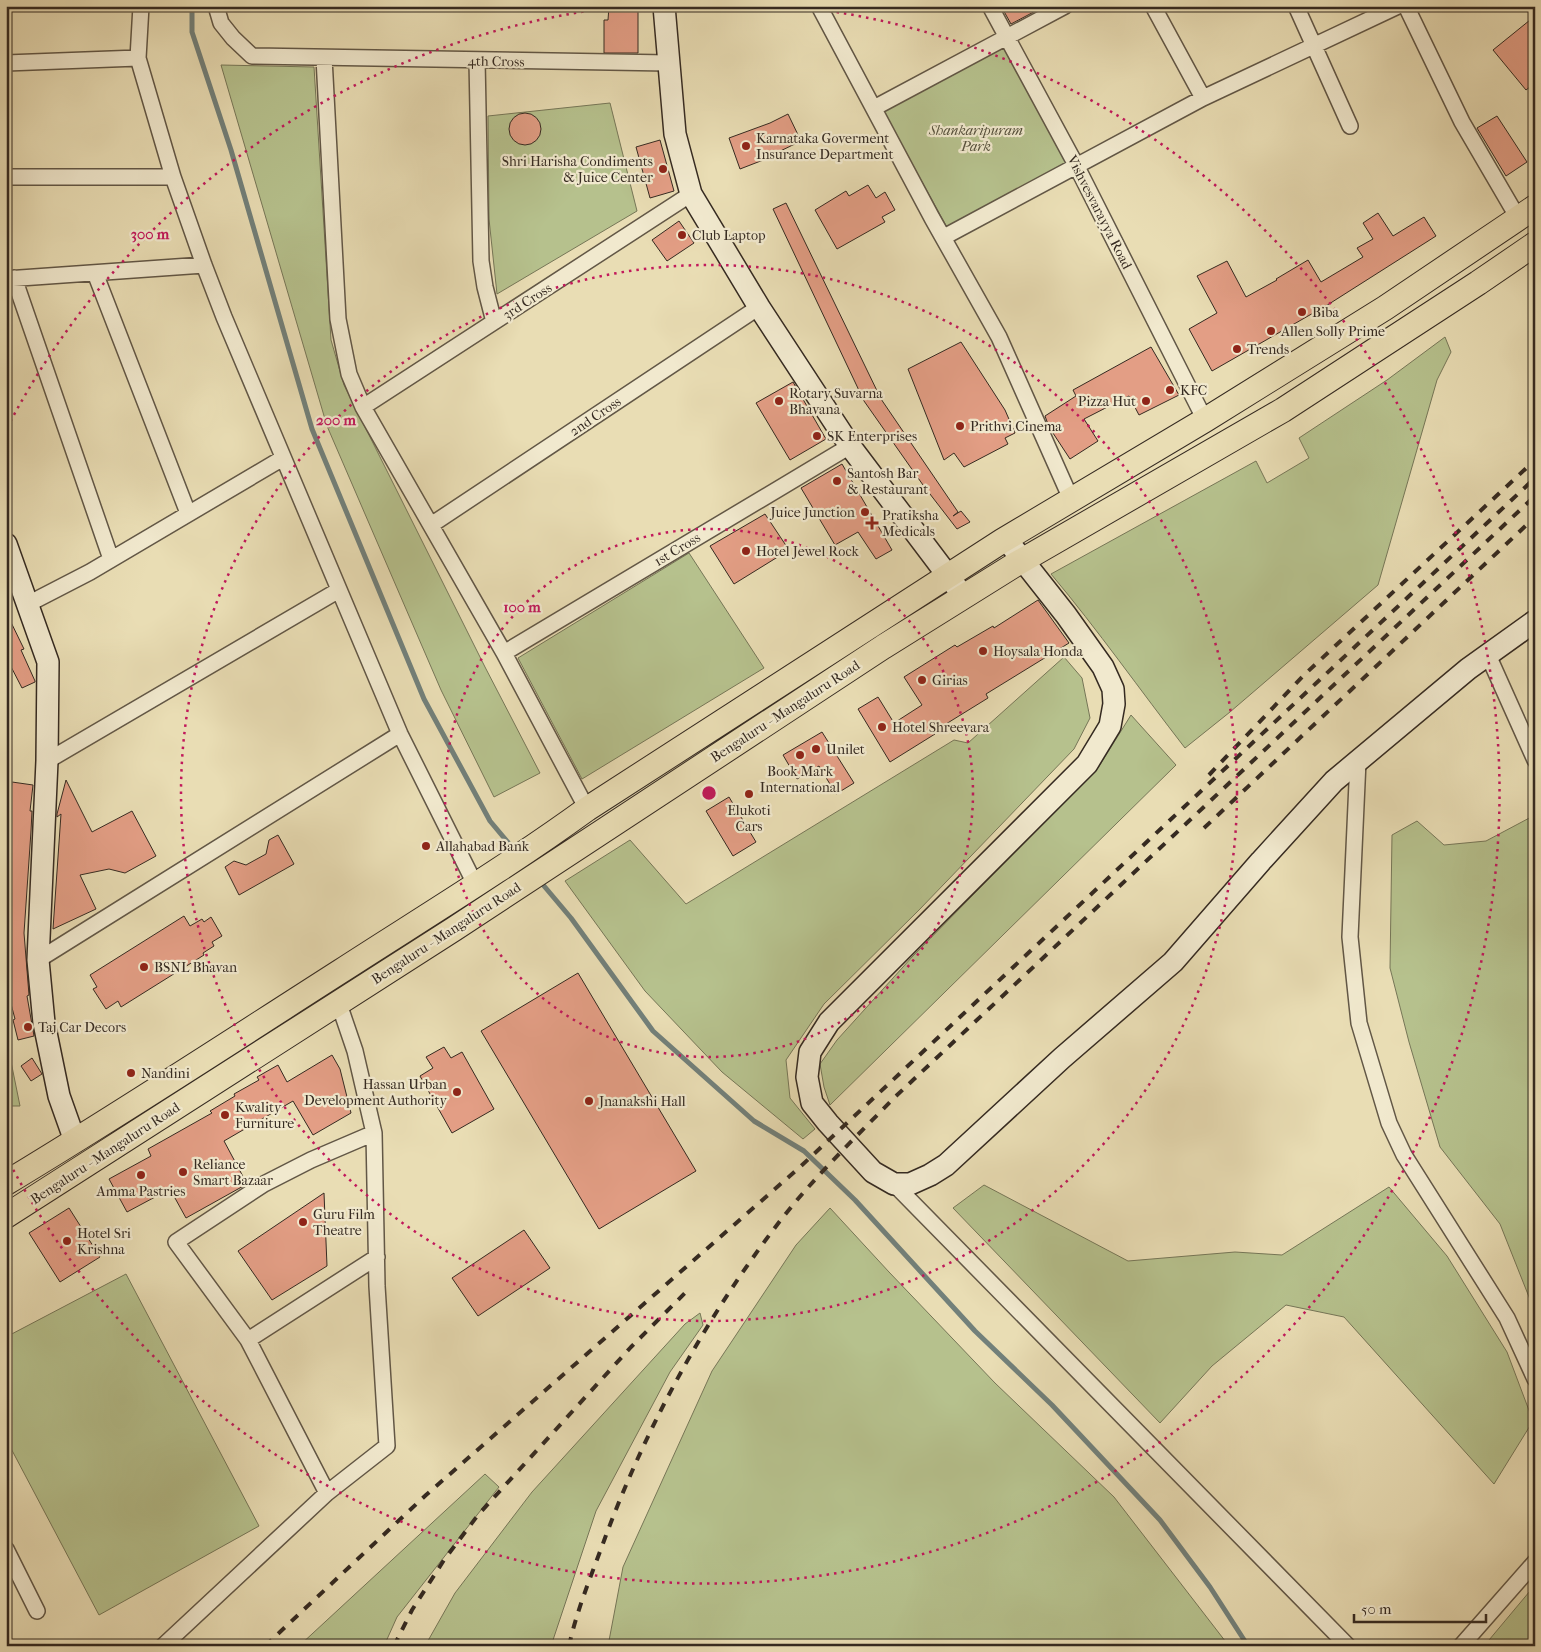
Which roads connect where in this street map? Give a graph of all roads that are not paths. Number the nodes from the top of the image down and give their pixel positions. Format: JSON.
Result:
{"nodes":[{"id":1,"x":141,"y":6,"type":"edge"},
{"id":2,"x":216,"y":6,"type":"edge"},
{"id":3,"x":664,"y":6,"type":"edge"},
{"id":4,"x":819,"y":6,"type":"edge"},
{"id":5,"x":990,"y":6,"type":"edge"},
{"id":6,"x":1065,"y":6,"type":"edge"},
{"id":7,"x":1153,"y":6,"type":"edge"},
{"id":8,"x":1296,"y":6,"type":"edge"},
{"id":9,"x":1398,"y":6,"type":"edge"},
{"id":10,"x":1406,"y":6,"type":"edge"},
{"id":11,"x":1007,"y":37,"type":"junction"},
{"id":12,"x":1314,"y":46,"type":"junction"},
{"id":13,"x":138,"y":58,"type":"junction"},
{"id":14,"x":324,"y":58,"type":"junction"},
{"id":15,"x":477,"y":60,"type":"junction"},
{"id":16,"x":6,"y":63,"type":"edge"},
{"id":17,"x":668,"y":63,"type":"junction"},
{"id":18,"x":1203,"y":98,"type":"junction"},
{"id":19,"x":874,"y":108,"type":"junction"},
{"id":20,"x":1350,"y":126,"type":"dead end"},
{"id":21,"x":1076,"y":165,"type":"junction"},
{"id":22,"x":6,"y":177,"type":"edge"},
{"id":23,"x":173,"y":177,"type":"junction"},
{"id":24,"x":691,"y":194,"type":"junction"},
{"id":25,"x":1526,"y":213,"type":"edge"},
{"id":26,"x":944,"y":237,"type":"junction"},
{"id":27,"x":1535,"y":244,"type":"edge"},
{"id":28,"x":204,"y":265,"type":"junction"},
{"id":29,"x":94,"y":274,"type":"junction"},
{"id":30,"x":10,"y":278,"type":"edge"},
{"id":31,"x":758,"y":307,"type":"junction"},
{"id":32,"x":494,"y":322,"type":"junction"},
{"id":33,"x":363,"y":407,"type":"junction"},
{"id":34,"x":1205,"y":420,"type":"junction"},
{"id":35,"x":850,"y":446,"type":"junction"},
{"id":36,"x":1219,"y":447,"type":"junction"},
{"id":37,"x":283,"y":458,"type":"junction"},
{"id":38,"x":1071,"y":499,"type":"junction"},
{"id":39,"x":188,"y":513,"type":"junction"},
{"id":40,"x":431,"y":525,"type":"junction"},
{"id":41,"x":1006,"y":539,"type":"junction"},
{"id":42,"x":6,"y":544,"type":"edge"},
{"id":43,"x":111,"y":560,"type":"junction"},
{"id":44,"x":1022,"y":561,"type":"junction"},
{"id":45,"x":948,"y":576,"type":"junction"},
{"id":46,"x":339,"y":590,"type":"junction"},
{"id":47,"x":964,"y":597,"type":"junction"},
{"id":48,"x":28,"y":604,"type":"junction"},
{"id":49,"x":1535,"y":621,"type":"edge"},
{"id":50,"x":504,"y":653,"type":"junction"},
{"id":51,"x":1488,"y":655,"type":"junction"},
{"id":52,"x":400,"y":734,"type":"junction"},
{"id":53,"x":47,"y":760,"type":"junction"},
{"id":54,"x":1535,"y":760,"type":"edge"},
{"id":55,"x":1358,"y":761,"type":"junction"},
{"id":56,"x":587,"y":810,"type":"junction"},
{"id":57,"x":484,"y":879,"type":"junction"},
{"id":58,"x":486,"y":907,"type":"junction"},
{"id":59,"x":38,"y":960,"type":"junction"},
{"id":60,"x":339,"y":1004,"type":"junction"},
{"id":61,"x":374,"y":1133,"type":"junction"},
{"id":62,"x":75,"y":1142,"type":"junction"},
{"id":63,"x":88,"y":1164,"type":"junction"},
{"id":64,"x":6,"y":1183,"type":"edge"},
{"id":65,"x":894,"y":1184,"type":"junction"},
{"id":66,"x":6,"y":1216,"type":"edge"},
{"id":67,"x":377,"y":1258,"type":"junction"},
{"id":68,"x":248,"y":1340,"type":"junction"},
{"id":69,"x":1535,"y":1379,"type":"edge"},
{"id":70,"x":326,"y":1493,"type":"junction"},
{"id":71,"x":6,"y":1549,"type":"edge"},
{"id":72,"x":1535,"y":1562,"type":"edge"},
{"id":73,"x":37,"y":1612,"type":"dead end"},
{"id":74,"x":163,"y":1646,"type":"edge"},
{"id":75,"x":1348,"y":1646,"type":"edge"},
{"id":76,"x":1461,"y":1646,"type":"edge"}],
"edges":[{"from":1,"to":13,"type":"street"},
{"from":2,"to":14,"type":"street","name":"4th Cross"},
{"from":3,"to":17,"type":"street"},
{"from":4,"to":19,"type":"street"},
{"from":5,"to":11,"type":"street","name":"Vishvesvarayya Road"},
{"from":6,"to":11,"type":"street"},
{"from":7,"to":18,"type":"street"},
{"from":8,"to":12,"type":"street"},
{"from":9,"to":12,"type":"street"},
{"from":10,"to":25,"type":"street"},
{"from":11,"to":19,"type":"street"},
{"from":11,"to":21,"type":"street","name":"Vishvesvarayya Road"},
{"from":12,"to":18,"type":"street"},
{"from":12,"to":20,"type":"street"},
{"from":13,"to":16,"type":"street"},
{"from":13,"to":23,"type":"street"},
{"from":14,"to":15,"type":"street","name":"4th Cross"},
{"from":14,"to":33,"type":"street"},
{"from":15,"to":17,"type":"street","name":"4th Cross"},
{"from":15,"to":32,"type":"street"},
{"from":17,"to":24,"type":"street"},
{"from":18,"to":21,"type":"street"},
{"from":19,"to":26,"type":"street"},
{"from":21,"to":26,"type":"street"},
{"from":21,"to":34,"type":"street","name":"Vishvesvarayya Road"},
{"from":22,"to":23,"type":"street"},
{"from":23,"to":28,"type":"street"},
{"from":24,"to":31,"type":"street"},
{"from":24,"to":32,"type":"street","name":"3rd Cross"},
{"from":25,"to":34,"type":"main road","name":"Bengaluru - Mangaluru Road"},
{"from":26,"to":38,"type":"street"},
{"from":27,"to":36,"type":"main road","name":"Bengaluru - Mangaluru Road"},
{"from":28,"to":29,"type":"street"},
{"from":28,"to":37,"type":"street"},
{"from":29,"to":30,"type":"street"},
{"from":29,"to":39,"type":"street"},
{"from":30,"to":43,"type":"street"},
{"from":31,"to":35,"type":"street"},
{"from":31,"to":40,"type":"street","name":"2nd Cross"},
{"from":32,"to":33,"type":"street","name":"3rd Cross"},
{"from":33,"to":40,"type":"street"},
{"from":34,"to":36,"type":"main road"},
{"from":34,"to":38,"type":"main road","name":"Bengaluru - Mangaluru Road"},
{"from":35,"to":45,"type":"street"},
{"from":35,"to":50,"type":"street","name":"1st Cross"},
{"from":36,"to":44,"type":"main road","name":"Bengaluru - Mangaluru Road"},
{"from":37,"to":39,"type":"street"},
{"from":37,"to":46,"type":"street"},
{"from":38,"to":41,"type":"main road","name":"Bengaluru - Mangaluru Road"},
{"from":39,"to":43,"type":"street"},
{"from":40,"to":50,"type":"street"},
{"from":41,"to":44,"type":"street"},
{"from":41,"to":45,"type":"main road","name":"Bengaluru - Mangaluru Road"},
{"from":42,"to":48,"type":"street"},
{"from":43,"to":48,"type":"street"},
{"from":44,"to":47,"type":"main road","name":"Bengaluru - Mangaluru Road"},
{"from":44,"to":65,"type":"street"},
{"from":45,"to":47,"type":"street"},
{"from":45,"to":56,"type":"main road","name":"Bengaluru - Mangaluru Road"},
{"from":46,"to":52,"type":"street"},
{"from":46,"to":53,"type":"street"},
{"from":47,"to":58,"type":"main road","name":"Bengaluru - Mangaluru Road"},
{"from":48,"to":53,"type":"street"},
{"from":49,"to":51,"type":"street"},
{"from":50,"to":56,"type":"street"},
{"from":51,"to":54,"type":"street"},
{"from":51,"to":55,"type":"street"},
{"from":52,"to":57,"type":"street"},
{"from":52,"to":59,"type":"street"},
{"from":53,"to":59,"type":"street"},
{"from":55,"to":65,"type":"street"},
{"from":55,"to":69,"type":"street"},
{"from":56,"to":57,"type":"main road","name":"Bengaluru - Mangaluru Road"},
{"from":57,"to":58,"type":"main road"},
{"from":57,"to":62,"type":"main road","name":"Bengaluru - Mangaluru Road"},
{"from":58,"to":60,"type":"main road","name":"Bengaluru - Mangaluru Road"},
{"from":59,"to":62,"type":"street"},
{"from":60,"to":61,"type":"street"},
{"from":60,"to":63,"type":"main road","name":"Bengaluru - Mangaluru Road"},
{"from":61,"to":67,"type":"street"},
{"from":61,"to":68,"type":"street"},
{"from":62,"to":63,"type":"main road"},
{"from":62,"to":64,"type":"main road","name":"Bengaluru - Mangaluru Road"},
{"from":63,"to":66,"type":"main road","name":"Bengaluru - Mangaluru Road"},
{"from":65,"to":75,"type":"street"},
{"from":67,"to":68,"type":"street"},
{"from":67,"to":70,"type":"street"},
{"from":68,"to":70,"type":"street"},
{"from":70,"to":74,"type":"street"},
{"from":71,"to":73,"type":"street"},
{"from":72,"to":76,"type":"street"}]}
